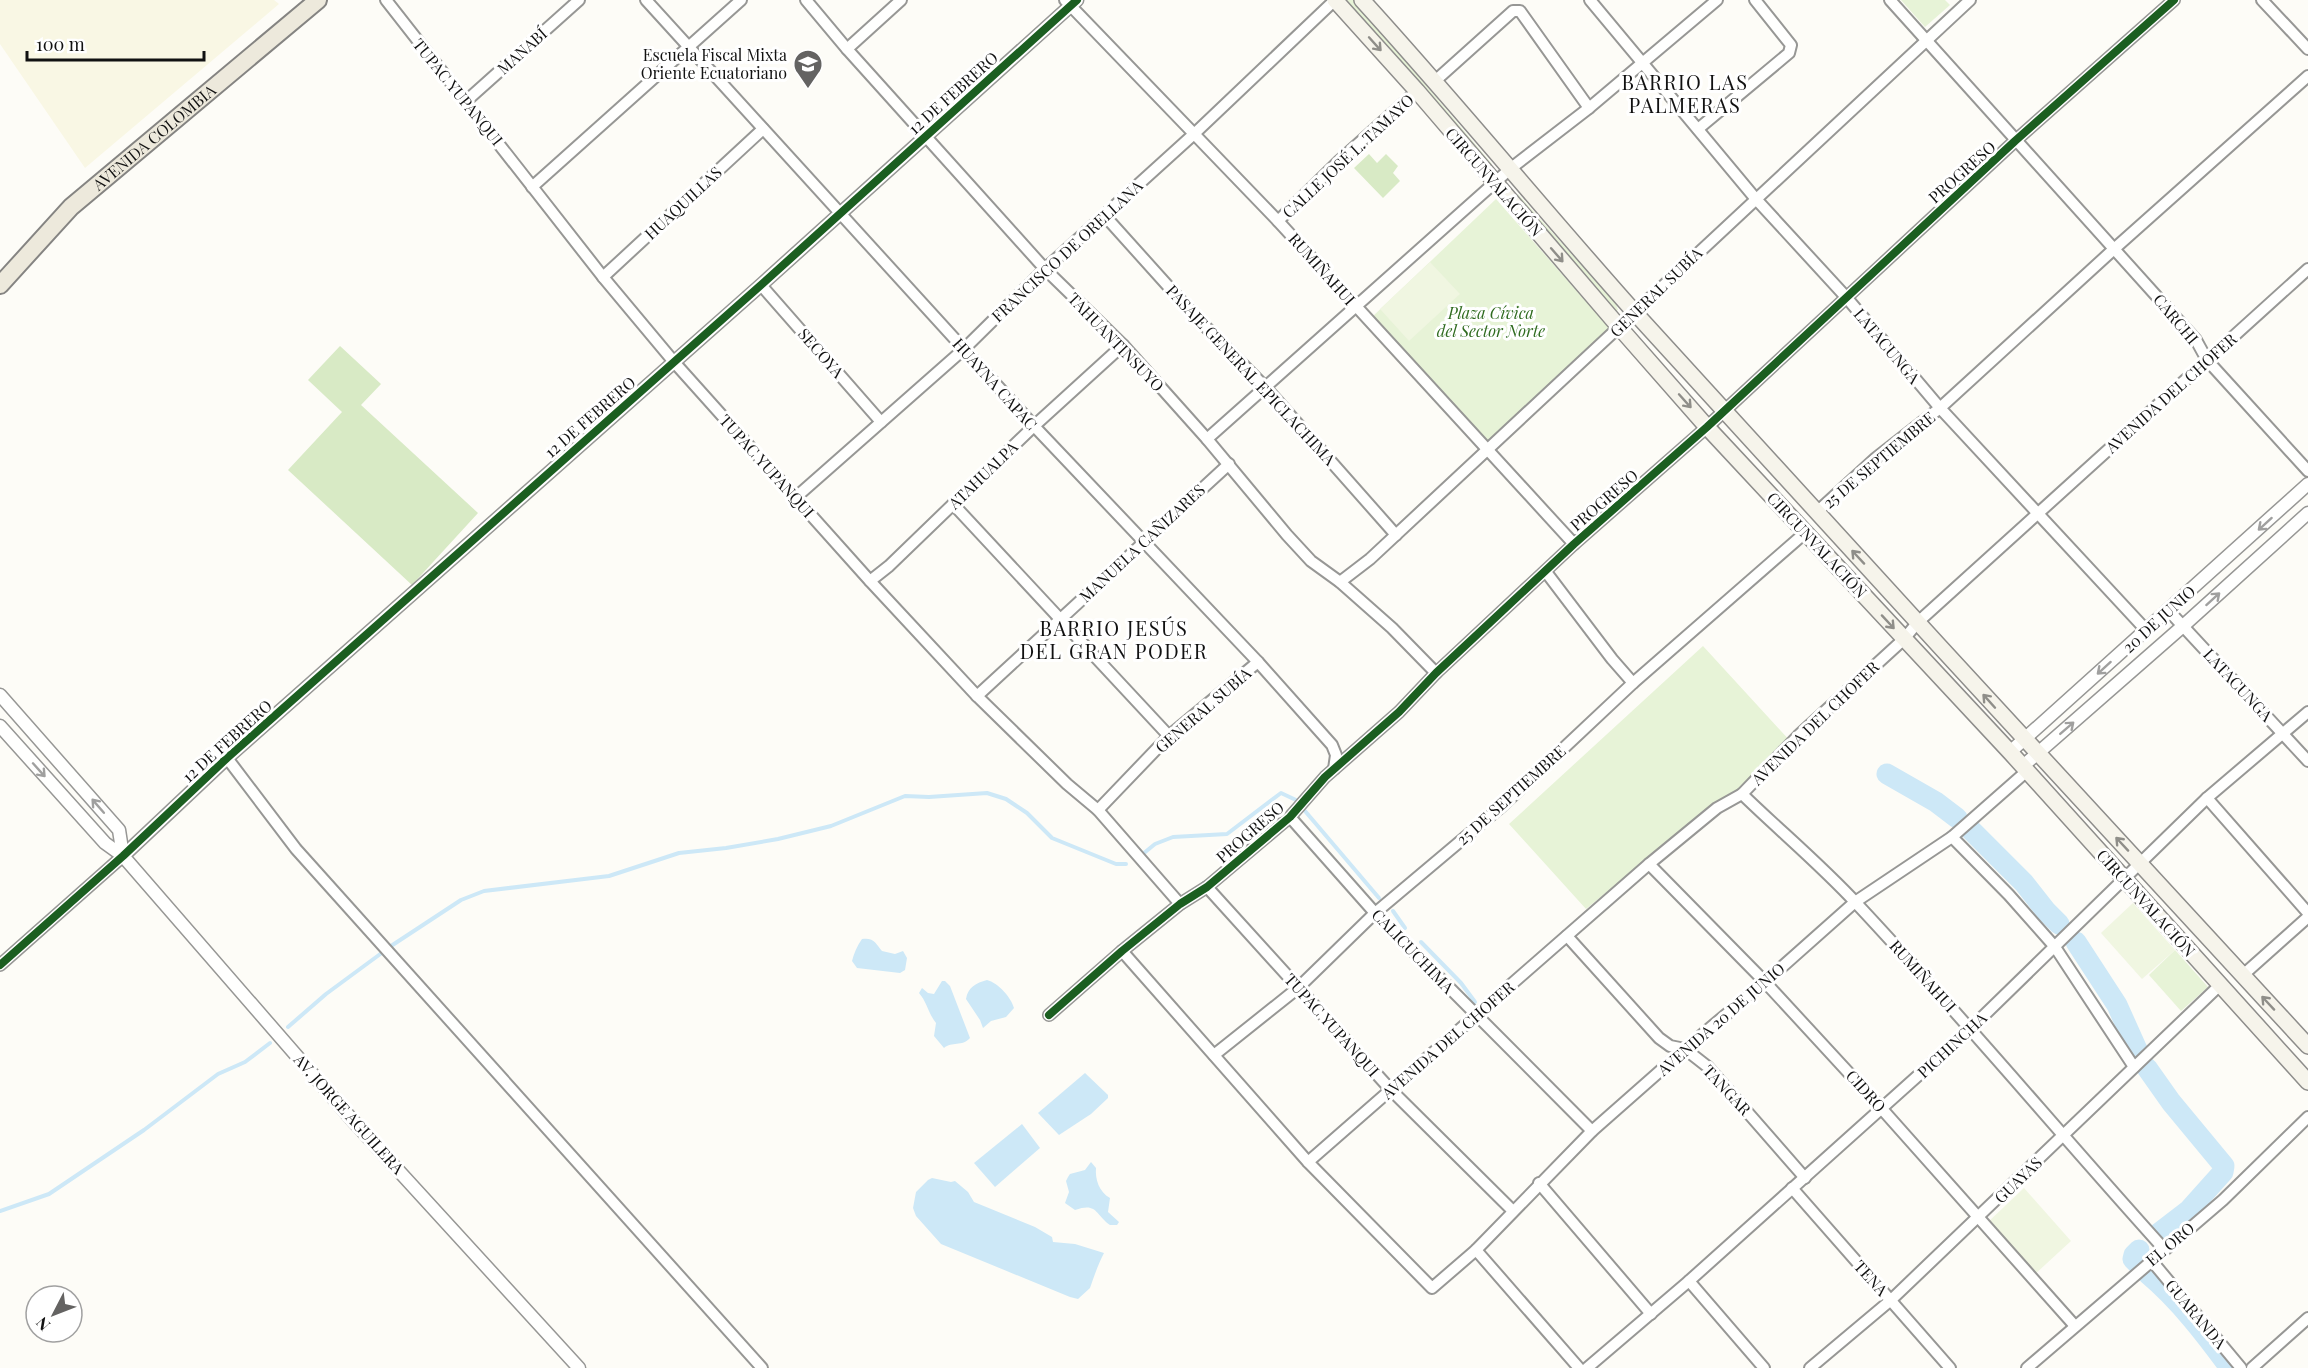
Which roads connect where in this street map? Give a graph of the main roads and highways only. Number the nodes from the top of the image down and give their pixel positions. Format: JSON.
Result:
{"nodes":[{"id":1,"x":318,"y":0,"type":"edge"},
{"id":2,"x":1335,"y":0,"type":"edge"},
{"id":3,"x":1362,"y":0,"type":"edge"},
{"id":4,"x":0,"y":285,"type":"edge"},
{"id":5,"x":2308,"y":1046,"type":"edge"},
{"id":6,"x":2308,"y":1082,"type":"edge"}],
"edges":[{"from":1,"to":4,"type":"main road","name":"AVENIDA COLOMBIA"},
{"from":2,"to":6,"type":"main road","name":"CIRCUNVALACIÓN","one_way":true},
{"from":5,"to":3,"type":"main road","name":"CIRCUNVALACIÓN","one_way":true}]}
